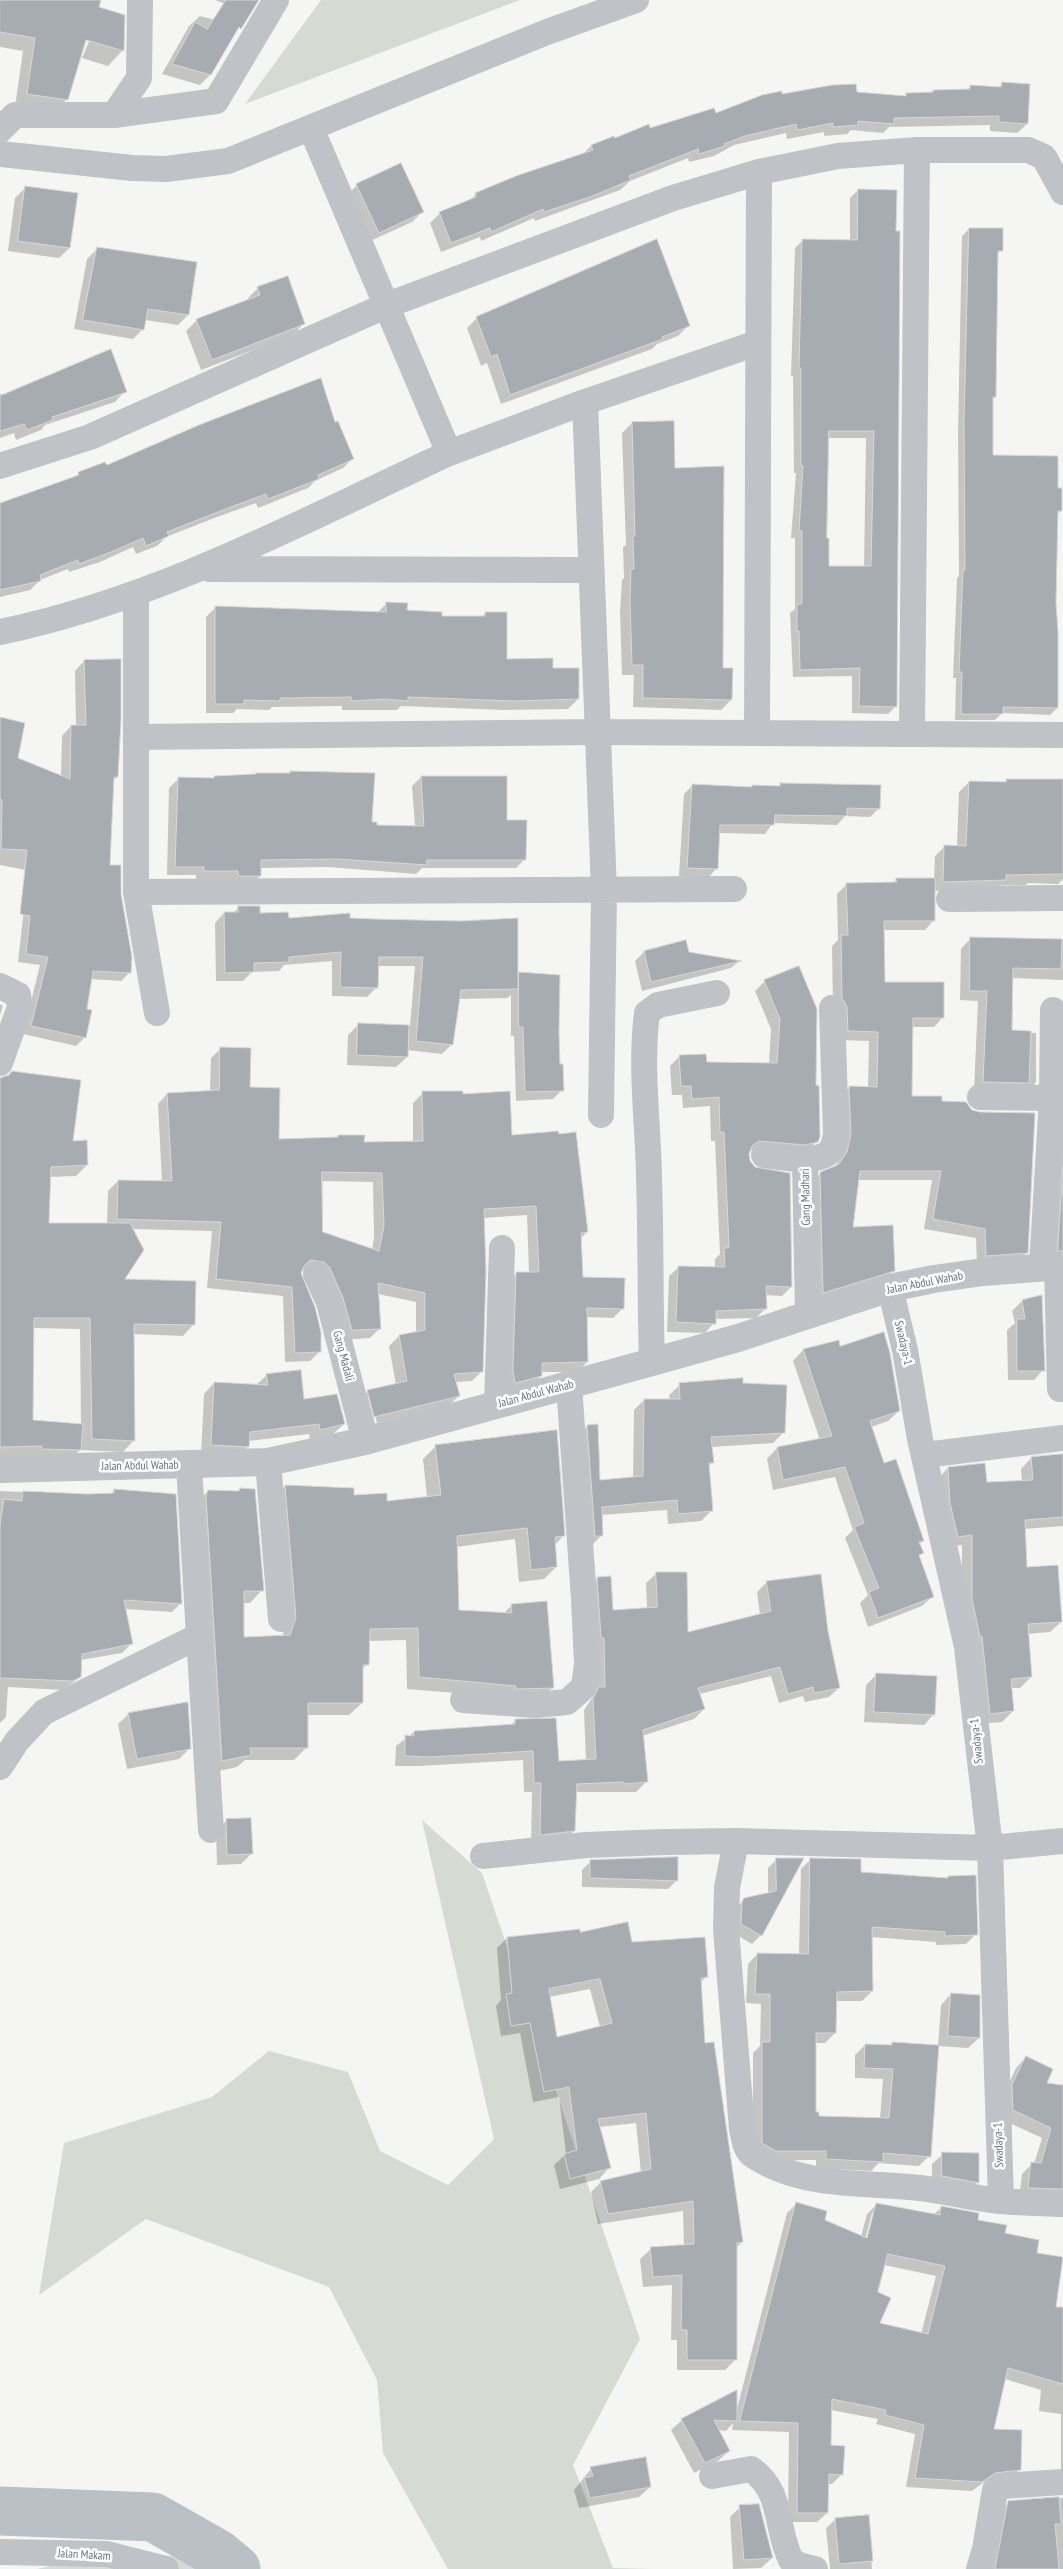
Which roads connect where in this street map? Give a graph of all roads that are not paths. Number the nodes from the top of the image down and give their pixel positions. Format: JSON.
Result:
{"nodes":[{"id":1,"x":140,"y":0,"type":"edge"},
{"id":2,"x":276,"y":0,"type":"edge"},
{"id":3,"x":636,"y":0,"type":"edge"},
{"id":4,"x":114,"y":115,"type":"junction"},
{"id":5,"x":311,"y":128,"type":"junction"},
{"id":6,"x":0,"y":130,"type":"edge"},
{"id":7,"x":917,"y":150,"type":"junction"},
{"id":8,"x":0,"y":154,"type":"edge"},
{"id":9,"x":759,"y":172,"type":"junction"},
{"id":10,"x":1063,"y":192,"type":"edge"},
{"id":11,"x":385,"y":306,"type":"junction"},
{"id":12,"x":757,"y":343,"type":"junction"},
{"id":13,"x":585,"y":402,"type":"junction"},
{"id":14,"x":449,"y":453,"type":"junction"},
{"id":15,"x":0,"y":466,"type":"edge"},
{"id":16,"x":201,"y":569,"type":"junction"},
{"id":17,"x":591,"y":570,"type":"junction"},
{"id":18,"x":136,"y":594,"type":"junction"},
{"id":19,"x":0,"y":632,"type":"edge"},
{"id":20,"x":597,"y":732,"type":"junction"},
{"id":21,"x":757,"y":733,"type":"junction"},
{"id":22,"x":912,"y":734,"type":"junction"},
{"id":23,"x":1063,"y":735,"type":"edge"},
{"id":24,"x":136,"y":737,"type":"junction"},
{"id":25,"x":734,"y":889,"type":"dead end"},
{"id":26,"x":604,"y":891,"type":"junction"},
{"id":27,"x":136,"y":892,"type":"junction"},
{"id":28,"x":1063,"y":898,"type":"edge"},
{"id":29,"x":949,"y":900,"type":"dead end"},
{"id":30,"x":0,"y":986,"type":"edge"},
{"id":31,"x":717,"y":993,"type":"dead end"},
{"id":32,"x":832,"y":1008,"type":"dead end"},
{"id":33,"x":1053,"y":1010,"type":"dead end"},
{"id":34,"x":158,"y":1012,"type":"dead end"},
{"id":35,"x":0,"y":1063,"type":"edge"},
{"id":36,"x":980,"y":1097,"type":"dead end"},
{"id":37,"x":1052,"y":1098,"type":"junction"},
{"id":38,"x":601,"y":1115,"type":"dead end"},
{"id":39,"x":764,"y":1155,"type":"dead end"},
{"id":40,"x":805,"y":1160,"type":"junction"},
{"id":41,"x":502,"y":1248,"type":"dead end"},
{"id":42,"x":1054,"y":1267,"type":"edge"},
{"id":43,"x":316,"y":1274,"type":"dead end"},
{"id":44,"x":890,"y":1288,"type":"junction"},
{"id":45,"x":808,"y":1315,"type":"junction"},
{"id":46,"x":652,"y":1362,"type":"junction"},
{"id":47,"x":569,"y":1385,"type":"junction"},
{"id":48,"x":1060,"y":1389,"type":"dead end"},
{"id":49,"x":497,"y":1404,"type":"junction"},
{"id":50,"x":1063,"y":1438,"type":"edge"},
{"id":51,"x":365,"y":1441,"type":"junction"},
{"id":52,"x":922,"y":1447,"type":"junction"},
{"id":53,"x":268,"y":1462,"type":"junction"},
{"id":54,"x":189,"y":1465,"type":"junction"},
{"id":55,"x":0,"y":1470,"type":"edge"},
{"id":56,"x":281,"y":1619,"type":"dead end"},
{"id":57,"x":199,"y":1636,"type":"junction"},
{"id":58,"x":463,"y":1700,"type":"dead end"},
{"id":59,"x":0,"y":1767,"type":"edge"},
{"id":60,"x":211,"y":1830,"type":"dead end"},
{"id":61,"x":736,"y":1841,"type":"junction"},
{"id":62,"x":1063,"y":1841,"type":"edge"},
{"id":63,"x":990,"y":1848,"type":"junction"},
{"id":64,"x":484,"y":1856,"type":"dead end"},
{"id":65,"x":1001,"y":2201,"type":"junction"},
{"id":66,"x":1063,"y":2204,"type":"edge"},
{"id":67,"x":712,"y":2476,"type":"dead end"},
{"id":68,"x":1063,"y":2482,"type":"edge"},
{"id":69,"x":0,"y":2552,"type":"edge"},
{"id":70,"x":166,"y":2569,"type":"edge"},
{"id":71,"x":814,"y":2569,"type":"edge"},
{"id":72,"x":979,"y":2569,"type":"edge"}],
"edges":[{"from":1,"to":4,"type":"street"},
{"from":2,"to":4,"type":"street"},
{"from":3,"to":5,"type":"street"},
{"from":4,"to":6,"type":"street"},
{"from":5,"to":8,"type":"street"},
{"from":5,"to":11,"type":"street"},
{"from":7,"to":9,"type":"street"},
{"from":7,"to":10,"type":"street"},
{"from":7,"to":22,"type":"street"},
{"from":9,"to":11,"type":"street"},
{"from":9,"to":12,"type":"street"},
{"from":11,"to":14,"type":"street"},
{"from":11,"to":15,"type":"street"},
{"from":12,"to":13,"type":"street"},
{"from":12,"to":21,"type":"street"},
{"from":13,"to":14,"type":"street"},
{"from":13,"to":17,"type":"street"},
{"from":14,"to":16,"type":"street"},
{"from":16,"to":17,"type":"street"},
{"from":16,"to":18,"type":"street"},
{"from":17,"to":20,"type":"street"},
{"from":18,"to":19,"type":"street"},
{"from":18,"to":24,"type":"street"},
{"from":20,"to":21,"type":"street"},
{"from":20,"to":24,"type":"street"},
{"from":20,"to":26,"type":"street"},
{"from":21,"to":22,"type":"street"},
{"from":22,"to":23,"type":"street"},
{"from":24,"to":27,"type":"street"},
{"from":25,"to":26,"type":"street"},
{"from":26,"to":27,"type":"street"},
{"from":26,"to":38,"type":"street"},
{"from":27,"to":34,"type":"street"},
{"from":28,"to":29,"type":"street"},
{"from":30,"to":35,"type":"street"},
{"from":31,"to":46,"type":"street"},
{"from":32,"to":40,"type":"street","name":"Gang Madhari"},
{"from":33,"to":37,"type":"street"},
{"from":36,"to":37,"type":"street"},
{"from":37,"to":42,"type":"street"},
{"from":39,"to":40,"type":"street"},
{"from":40,"to":45,"type":"street","name":"Gang Madhari"},
{"from":41,"to":49,"type":"street"},
{"from":42,"to":44,"type":"street","name":"Jalan Abdul Wahab"},
{"from":42,"to":48,"type":"street"},
{"from":43,"to":51,"type":"street","name":"Gang Madali"},
{"from":44,"to":45,"type":"street","name":"Jalan Abdul Wahab"},
{"from":44,"to":52,"type":"street","name":"Swadaya-1"},
{"from":45,"to":46,"type":"street","name":"Jalan Abdul Wahab"},
{"from":46,"to":47,"type":"street","name":"Jalan Abdul Wahab"},
{"from":47,"to":49,"type":"street","name":"Jalan Abdul Wahab"},
{"from":47,"to":58,"type":"street"},
{"from":49,"to":51,"type":"street","name":"Jalan Abdul Wahab"},
{"from":50,"to":52,"type":"street"},
{"from":51,"to":53,"type":"street","name":"Jalan Abdul Wahab"},
{"from":52,"to":63,"type":"street","name":"Swadaya-1"},
{"from":53,"to":54,"type":"street","name":"Jalan Abdul Wahab"},
{"from":53,"to":56,"type":"street"},
{"from":54,"to":55,"type":"street","name":"Jalan Abdul Wahab"},
{"from":54,"to":57,"type":"street"},
{"from":57,"to":59,"type":"street"},
{"from":57,"to":60,"type":"street"},
{"from":61,"to":63,"type":"street"},
{"from":61,"to":64,"type":"street"},
{"from":61,"to":65,"type":"street"},
{"from":62,"to":63,"type":"street"},
{"from":63,"to":65,"type":"street","name":"Swadaya-1"},
{"from":65,"to":66,"type":"street"},
{"from":67,"to":71,"type":"street"},
{"from":68,"to":72,"type":"street"},
{"from":69,"to":70,"type":"street","name":"Jalan Makam"}]}
